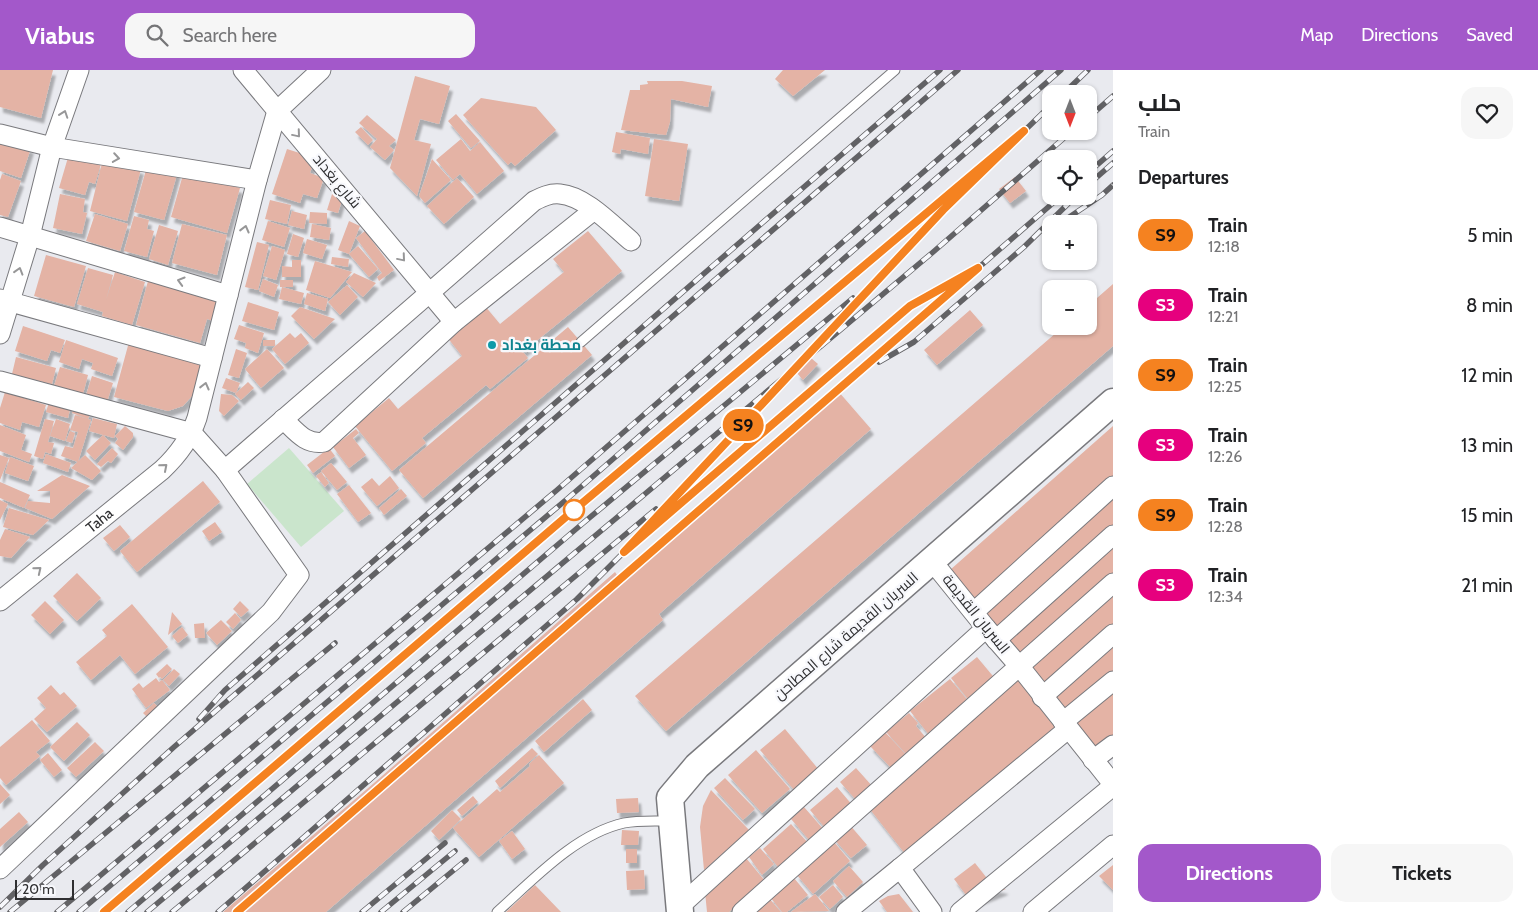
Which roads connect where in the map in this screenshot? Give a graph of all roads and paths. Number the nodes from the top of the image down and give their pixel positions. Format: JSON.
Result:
{"nodes":[{"id":1,"x":79,"y":70,"type":"edge"},
{"id":2,"x":243,"y":70,"type":"edge"},
{"id":3,"x":321,"y":70,"type":"edge"},
{"id":4,"x":895,"y":70,"type":"edge"},
{"id":5,"x":278,"y":111,"type":"junction"},
{"id":6,"x":0,"y":134,"type":"edge"},
{"id":7,"x":52,"y":147,"type":"junction"},
{"id":8,"x":257,"y":180,"type":"junction"},
{"id":9,"x":594,"y":210,"type":"junction"},
{"id":10,"x":0,"y":227,"type":"edge"},
{"id":11,"x":30,"y":236,"type":"junction"},
{"id":12,"x":631,"y":241,"type":"dead end"},
{"id":13,"x":432,"y":293,"type":"junction"},
{"id":14,"x":228,"y":295,"type":"junction"},
{"id":15,"x":5,"y":300,"type":"edge"},
{"id":16,"x":454,"y":322,"type":"junction"},
{"id":17,"x":0,"y":334,"type":"edge"},
{"id":18,"x":581,"y":342,"type":"dead end"},
{"id":19,"x":212,"y":358,"type":"junction"},
{"id":20,"x":0,"y":381,"type":"edge"},
{"id":21,"x":1113,"y":402,"type":"edge"},
{"id":22,"x":283,"y":419,"type":"junction"},
{"id":23,"x":192,"y":433,"type":"junction"},
{"id":24,"x":225,"y":470,"type":"junction"},
{"id":25,"x":1113,"y":486,"type":"edge"},
{"id":26,"x":1113,"y":535,"type":"edge"},
{"id":27,"x":932,"y":561,"type":"junction"},
{"id":28,"x":1113,"y":583,"type":"edge"},
{"id":29,"x":0,"y":601,"type":"edge"},
{"id":30,"x":974,"y":612,"type":"junction"},
{"id":31,"x":991,"y":634,"type":"junction"},
{"id":32,"x":1113,"y":634,"type":"edge"},
{"id":33,"x":1020,"y":667,"type":"junction"},
{"id":34,"x":1113,"y":681,"type":"edge"},
{"id":35,"x":1042,"y":697,"type":"junction"},
{"id":36,"x":1065,"y":726,"type":"junction"},
{"id":37,"x":1113,"y":745,"type":"edge"},
{"id":38,"x":1093,"y":760,"type":"junction"},
{"id":39,"x":1113,"y":785,"type":"edge"},
{"id":40,"x":672,"y":820,"type":"junction"},
{"id":41,"x":1113,"y":845,"type":"edge"},
{"id":42,"x":900,"y":868,"type":"junction"},
{"id":43,"x":0,"y":869,"type":"edge"},
{"id":44,"x":680,"y":909,"type":"edge"},
{"id":45,"x":497,"y":912,"type":"edge"},
{"id":46,"x":742,"y":912,"type":"edge"},
{"id":47,"x":846,"y":912,"type":"edge"},
{"id":48,"x":932,"y":912,"type":"edge"},
{"id":49,"x":960,"y":912,"type":"edge"},
{"id":50,"x":1033,"y":912,"type":"edge"}],
"edges":[{"from":7,"to":1,"type":"street","one_way":true},
{"from":2,"to":5,"type":"street","name":"شارع بغداد"},
{"from":3,"to":5,"type":"street"},
{"from":4,"to":18,"type":"lane"},
{"from":5,"to":8,"type":"street","name":"Taha"},
{"from":5,"to":13,"type":"street","name":"شارع بغداد","one_way":true},
{"from":6,"to":7,"type":"street"},
{"from":7,"to":8,"type":"street","one_way":true},
{"from":7,"to":11,"type":"street"},
{"from":14,"to":8,"type":"street","name":"Taha","one_way":true},
{"from":9,"to":12,"type":"street"},
{"from":9,"to":13,"type":"street"},
{"from":9,"to":16,"type":"street"},
{"from":10,"to":11,"type":"street"},
{"from":14,"to":11,"type":"street","one_way":true},
{"from":15,"to":11,"type":"street","one_way":true},
{"from":13,"to":16,"type":"street","name":"شارع بغداد"},
{"from":13,"to":22,"type":"street"},
{"from":14,"to":19,"type":"street","name":"Taha"},
{"from":15,"to":17,"type":"street"},
{"from":15,"to":19,"type":"street"},
{"from":16,"to":22,"type":"street"},
{"from":23,"to":19,"type":"street","name":"Taha","one_way":true},
{"from":20,"to":23,"type":"street"},
{"from":21,"to":27,"type":"street","name":"السريان القديمة شارع المطاحن"},
{"from":22,"to":24,"type":"street"},
{"from":23,"to":24,"type":"street"},
{"from":29,"to":23,"type":"street","name":"Taha","one_way":true},
{"from":24,"to":43,"type":"street"},
{"from":25,"to":30,"type":"street"},
{"from":26,"to":31,"type":"street"},
{"from":27,"to":30,"type":"street","name":"السريان القديمة"},
{"from":27,"to":40,"type":"street","name":"السريان القديمة شارع المطاحن"},
{"from":28,"to":33,"type":"street","name":"السريان القديمة"},
{"from":30,"to":31,"type":"street","name":"السريان القديمة"},
{"from":31,"to":33,"type":"street","name":"السريان القديمة"},
{"from":31,"to":44,"type":"street"},
{"from":32,"to":35,"type":"street"},
{"from":33,"to":35,"type":"street","name":"السريان القديمة"},
{"from":33,"to":46,"type":"street"},
{"from":34,"to":36,"type":"street"},
{"from":35,"to":36,"type":"street","name":"السريان القديمة"},
{"from":36,"to":38,"type":"street","name":"السريان القديمة"},
{"from":36,"to":42,"type":"street"},
{"from":37,"to":38,"type":"street"},
{"from":38,"to":39,"type":"street","name":"السريان القديمة"},
{"from":39,"to":49,"type":"street"},
{"from":40,"to":44,"type":"street","name":"السريان القديمة شارع المطاحن"},
{"from":40,"to":45,"type":"lane"},
{"from":41,"to":50,"type":"street"},
{"from":42,"to":47,"type":"street"},
{"from":42,"to":48,"type":"street"}]}
